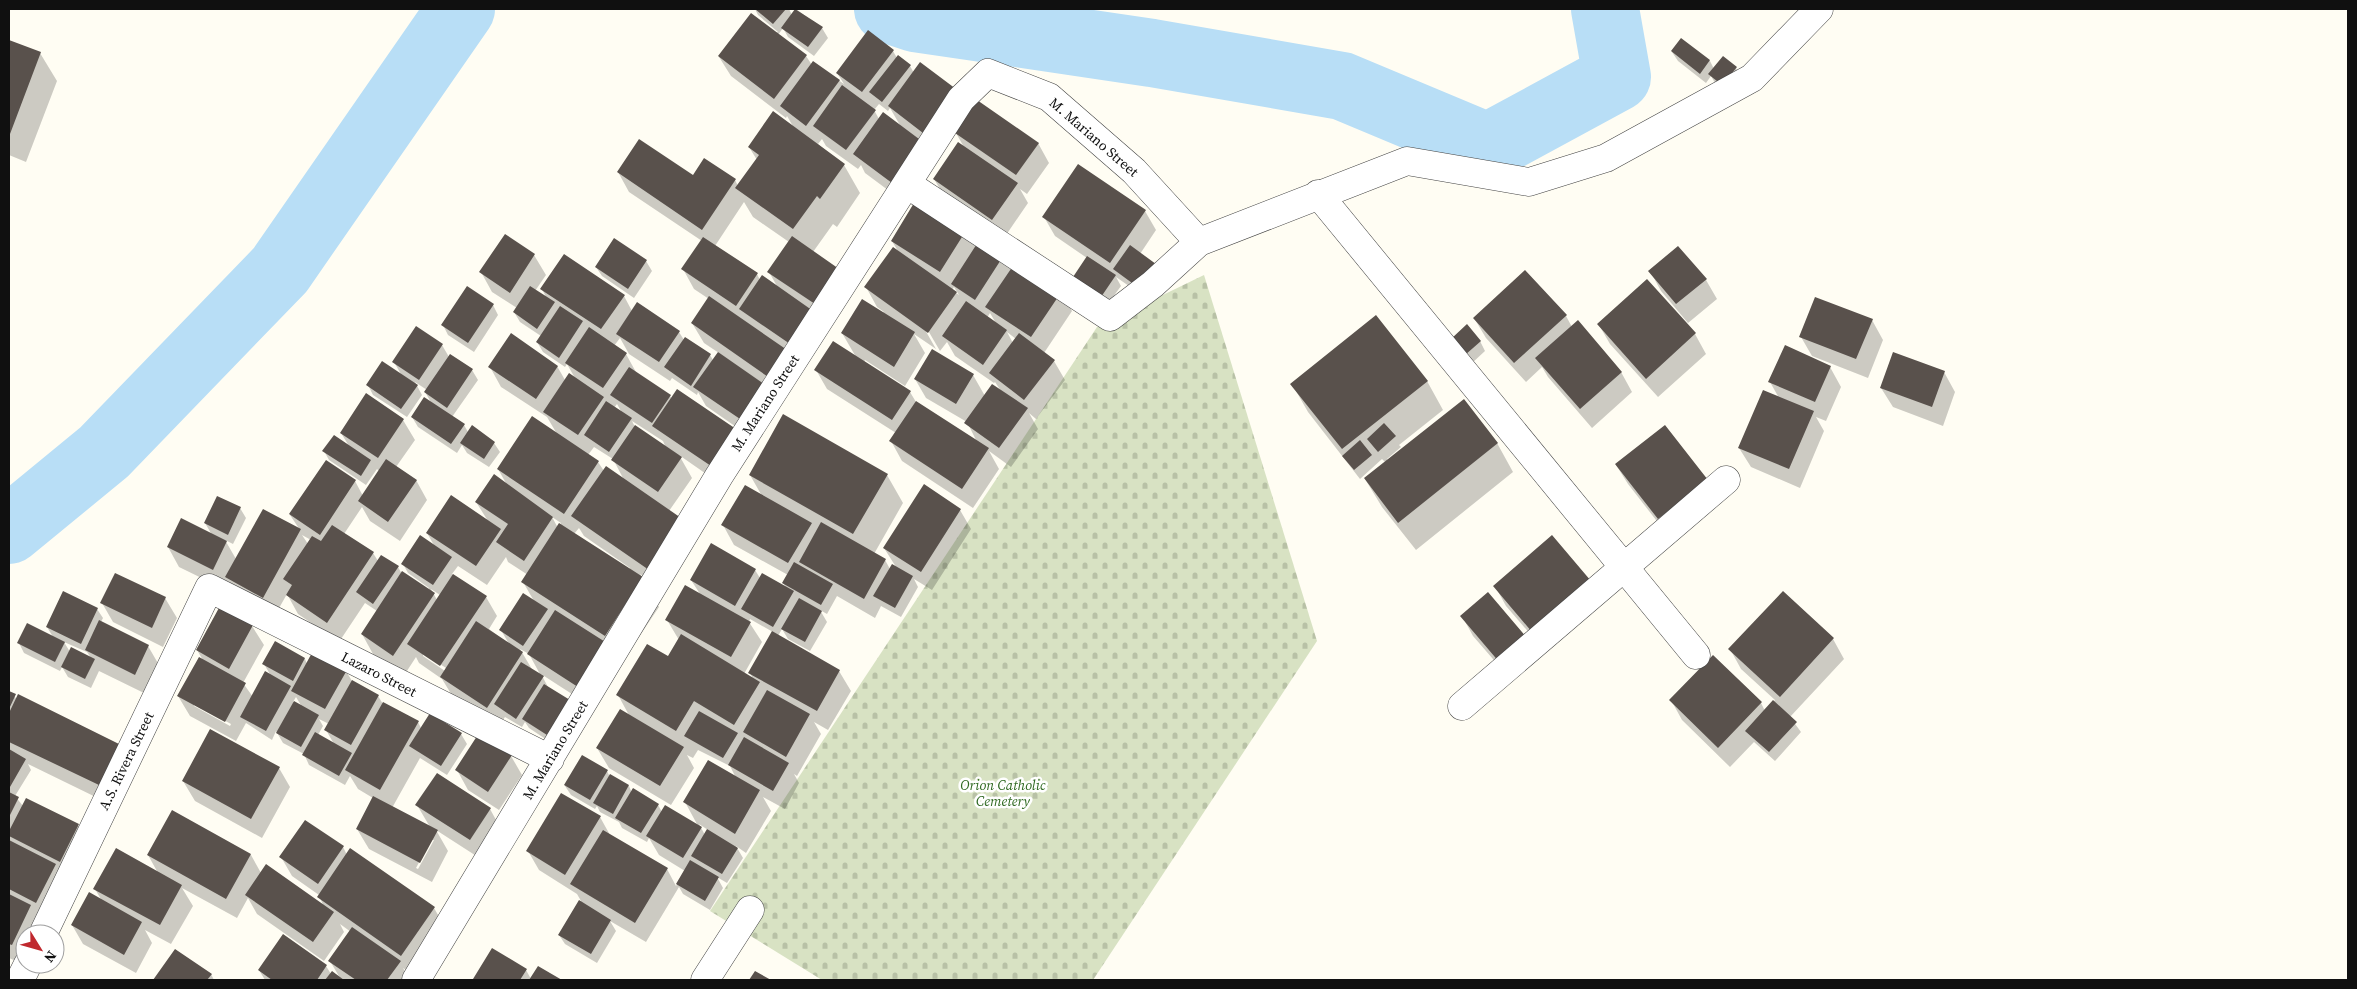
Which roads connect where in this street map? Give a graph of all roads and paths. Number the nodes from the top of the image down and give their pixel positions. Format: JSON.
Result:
{"nodes":[{"id":1,"x":1819,"y":9,"type":"edge"},
{"id":2,"x":906,"y":184,"type":"junction"},
{"id":3,"x":1318,"y":194,"type":"junction"},
{"id":4,"x":1199,"y":242,"type":"junction"},
{"id":5,"x":1726,"y":480,"type":"dead end"},
{"id":6,"x":1624,"y":567,"type":"junction"},
{"id":7,"x":209,"y":588,"type":"joint"},
{"id":8,"x":1696,"y":655,"type":"dead end"},
{"id":9,"x":1462,"y":706,"type":"dead end"},
{"id":10,"x":550,"y":759,"type":"junction"},
{"id":11,"x":750,"y":910,"type":"dead end"},
{"id":12,"x":48,"y":924,"type":"edge"},
{"id":13,"x":416,"y":980,"type":"edge"},
{"id":14,"x":705,"y":980,"type":"edge"}],
"edges":[{"from":1,"to":3,"type":"street"},
{"from":2,"to":4,"type":"street"},
{"from":2,"to":4,"type":"street","name":"M. Mariano Street"},
{"from":2,"to":10,"type":"street","name":"M. Mariano Street"},
{"from":3,"to":4,"type":"street"},
{"from":3,"to":6,"type":"street"},
{"from":5,"to":6,"type":"street"},
{"from":6,"to":8,"type":"street"},
{"from":6,"to":9,"type":"street"},
{"from":7,"to":10,"type":"street","name":"Lazaro Street"},
{"from":7,"to":12,"type":"street","name":"A.S. Rivera Street"},
{"from":10,"to":13,"type":"street","name":"M. Mariano Street"},
{"from":11,"to":14,"type":"street"}]}
